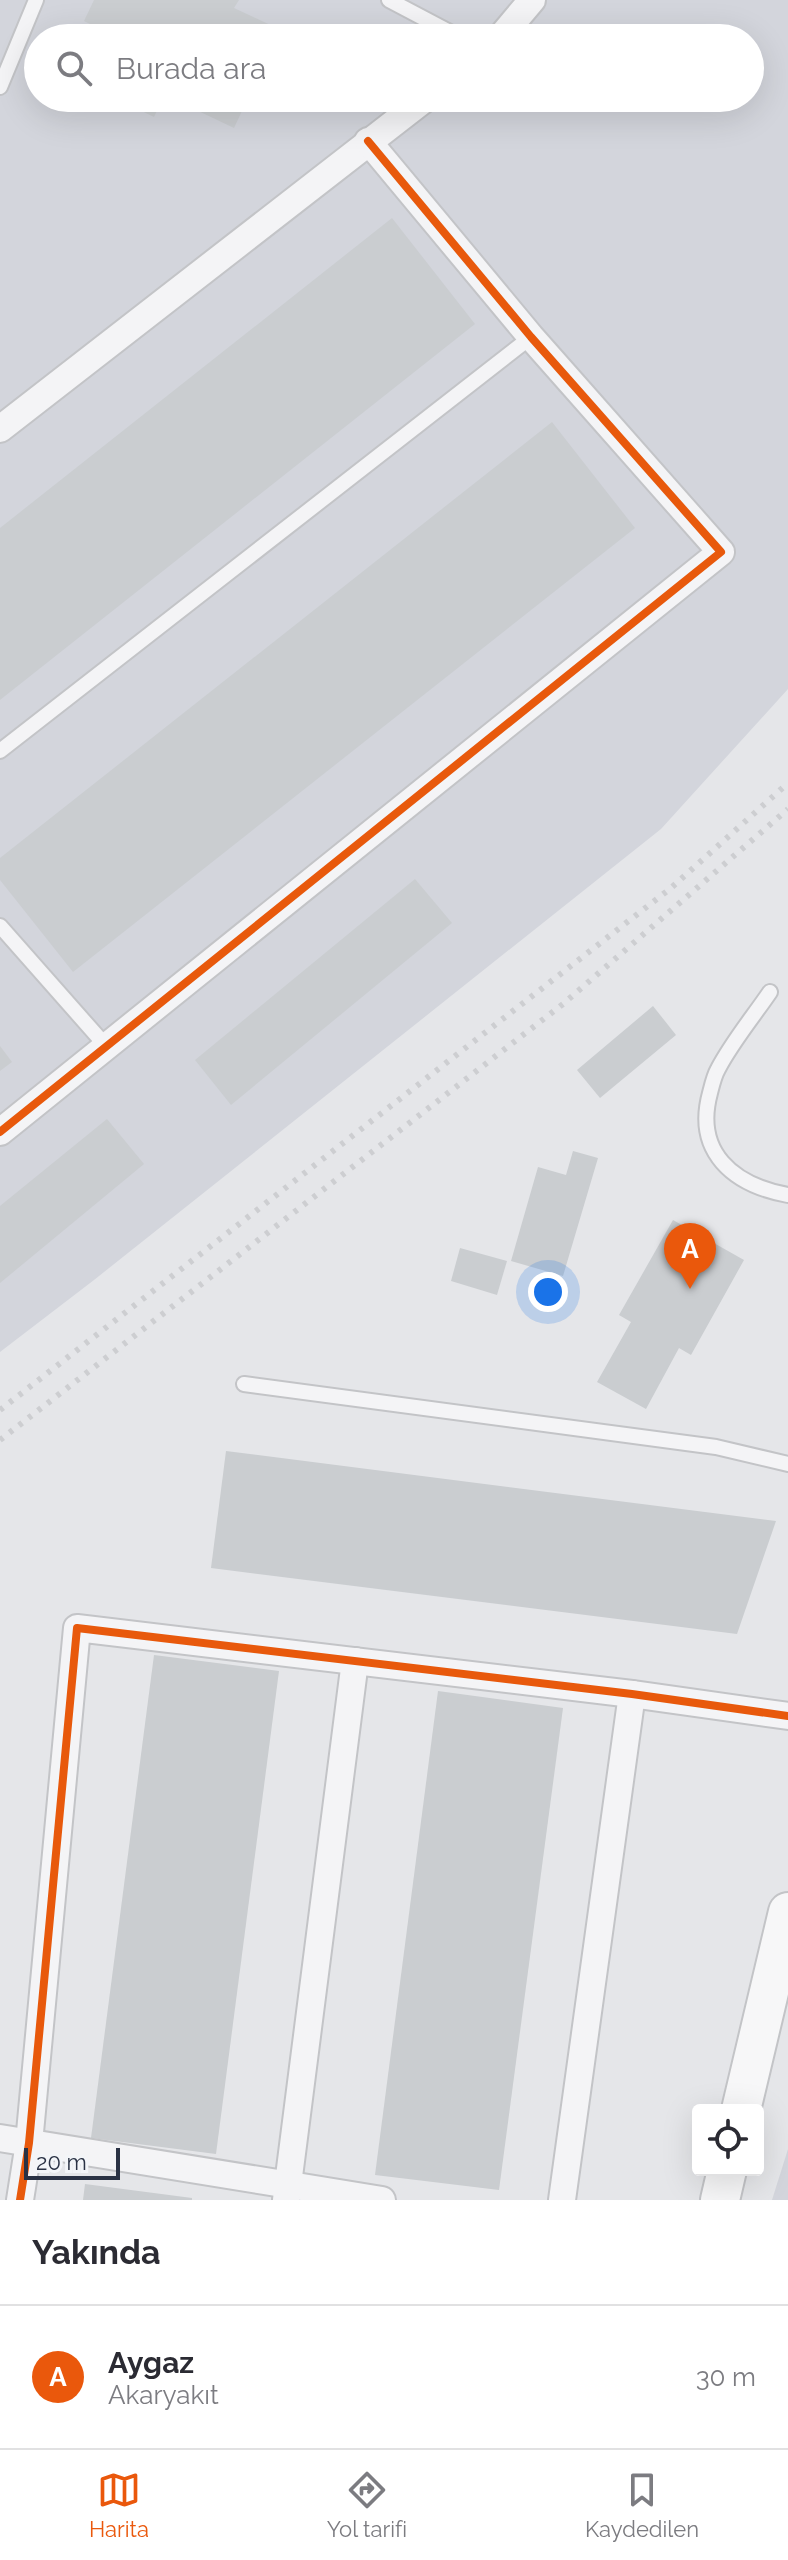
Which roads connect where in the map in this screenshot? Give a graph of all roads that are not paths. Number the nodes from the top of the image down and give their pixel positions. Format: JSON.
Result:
{"nodes":[{"id":1,"x":36,"y":0,"type":"edge"},
{"id":2,"x":389,"y":0,"type":"edge"},
{"id":3,"x":532,"y":0,"type":"edge"},
{"id":4,"x":26,"y":24,"type":"edge"},
{"id":5,"x":434,"y":24,"type":"edge"},
{"id":6,"x":512,"y":24,"type":"edge"},
{"id":7,"x":24,"y":29,"type":"edge"},
{"id":8,"x":0,"y":87,"type":"edge"},
{"id":9,"x":407,"y":112,"type":"edge"},
{"id":10,"x":368,"y":141,"type":"junction"},
{"id":11,"x":531,"y":337,"type":"junction"},
{"id":12,"x":0,"y":429,"type":"edge"},
{"id":13,"x":0,"y":751,"type":"edge"},
{"id":14,"x":0,"y":926,"type":"edge"},
{"id":15,"x":770,"y":992,"type":"dead end"},
{"id":16,"x":106,"y":1046,"type":"junction"},
{"id":17,"x":0,"y":1132,"type":"edge"},
{"id":18,"x":788,"y":1195,"type":"edge"},
{"id":19,"x":244,"y":1384,"type":"dead end"},
{"id":20,"x":786,"y":1459,"type":"edge"},
{"id":21,"x":355,"y":1661,"type":"junction"},
{"id":22,"x":632,"y":1694,"type":"junction"},
{"id":23,"x":788,"y":1716,"type":"edge"},
{"id":24,"x":788,"y":1912,"type":"edge"},
{"id":25,"x":742,"y":2104,"type":"edge"},
{"id":26,"x":0,"y":2138,"type":"edge"},
{"id":27,"x":29,"y":2143,"type":"junction"},
{"id":28,"x":726,"y":2176,"type":"edge"},
{"id":29,"x":287,"y":2192,"type":"edge"},
{"id":30,"x":20,"y":2200,"type":"edge"},
{"id":31,"x":382,"y":2200,"type":"edge"},
{"id":32,"x":562,"y":2200,"type":"edge"},
{"id":33,"x":720,"y":2200,"type":"edge"}],
"edges":[{"from":1,"to":4,"type":"lane"},
{"from":2,"to":5,"type":"lane"},
{"from":3,"to":6,"type":"street"},
{"from":7,"to":8,"type":"lane"},
{"from":9,"to":10,"type":"street"},
{"from":10,"to":11,"type":"street"},
{"from":10,"to":12,"type":"street"},
{"from":11,"to":13,"type":"lane"},
{"from":11,"to":16,"type":"street"},
{"from":14,"to":16,"type":"lane"},
{"from":15,"to":18,"type":"lane"},
{"from":16,"to":17,"type":"street"},
{"from":19,"to":20,"type":"lane"},
{"from":21,"to":22,"type":"street"},
{"from":21,"to":27,"type":"street"},
{"from":21,"to":29,"type":"street"},
{"from":22,"to":23,"type":"street"},
{"from":22,"to":32,"type":"street"},
{"from":24,"to":25,"type":"main road"},
{"from":26,"to":27,"type":"street"},
{"from":27,"to":29,"type":"street"},
{"from":27,"to":30,"type":"street"},
{"from":28,"to":33,"type":"main road"},
{"from":29,"to":31,"type":"street"}]}
